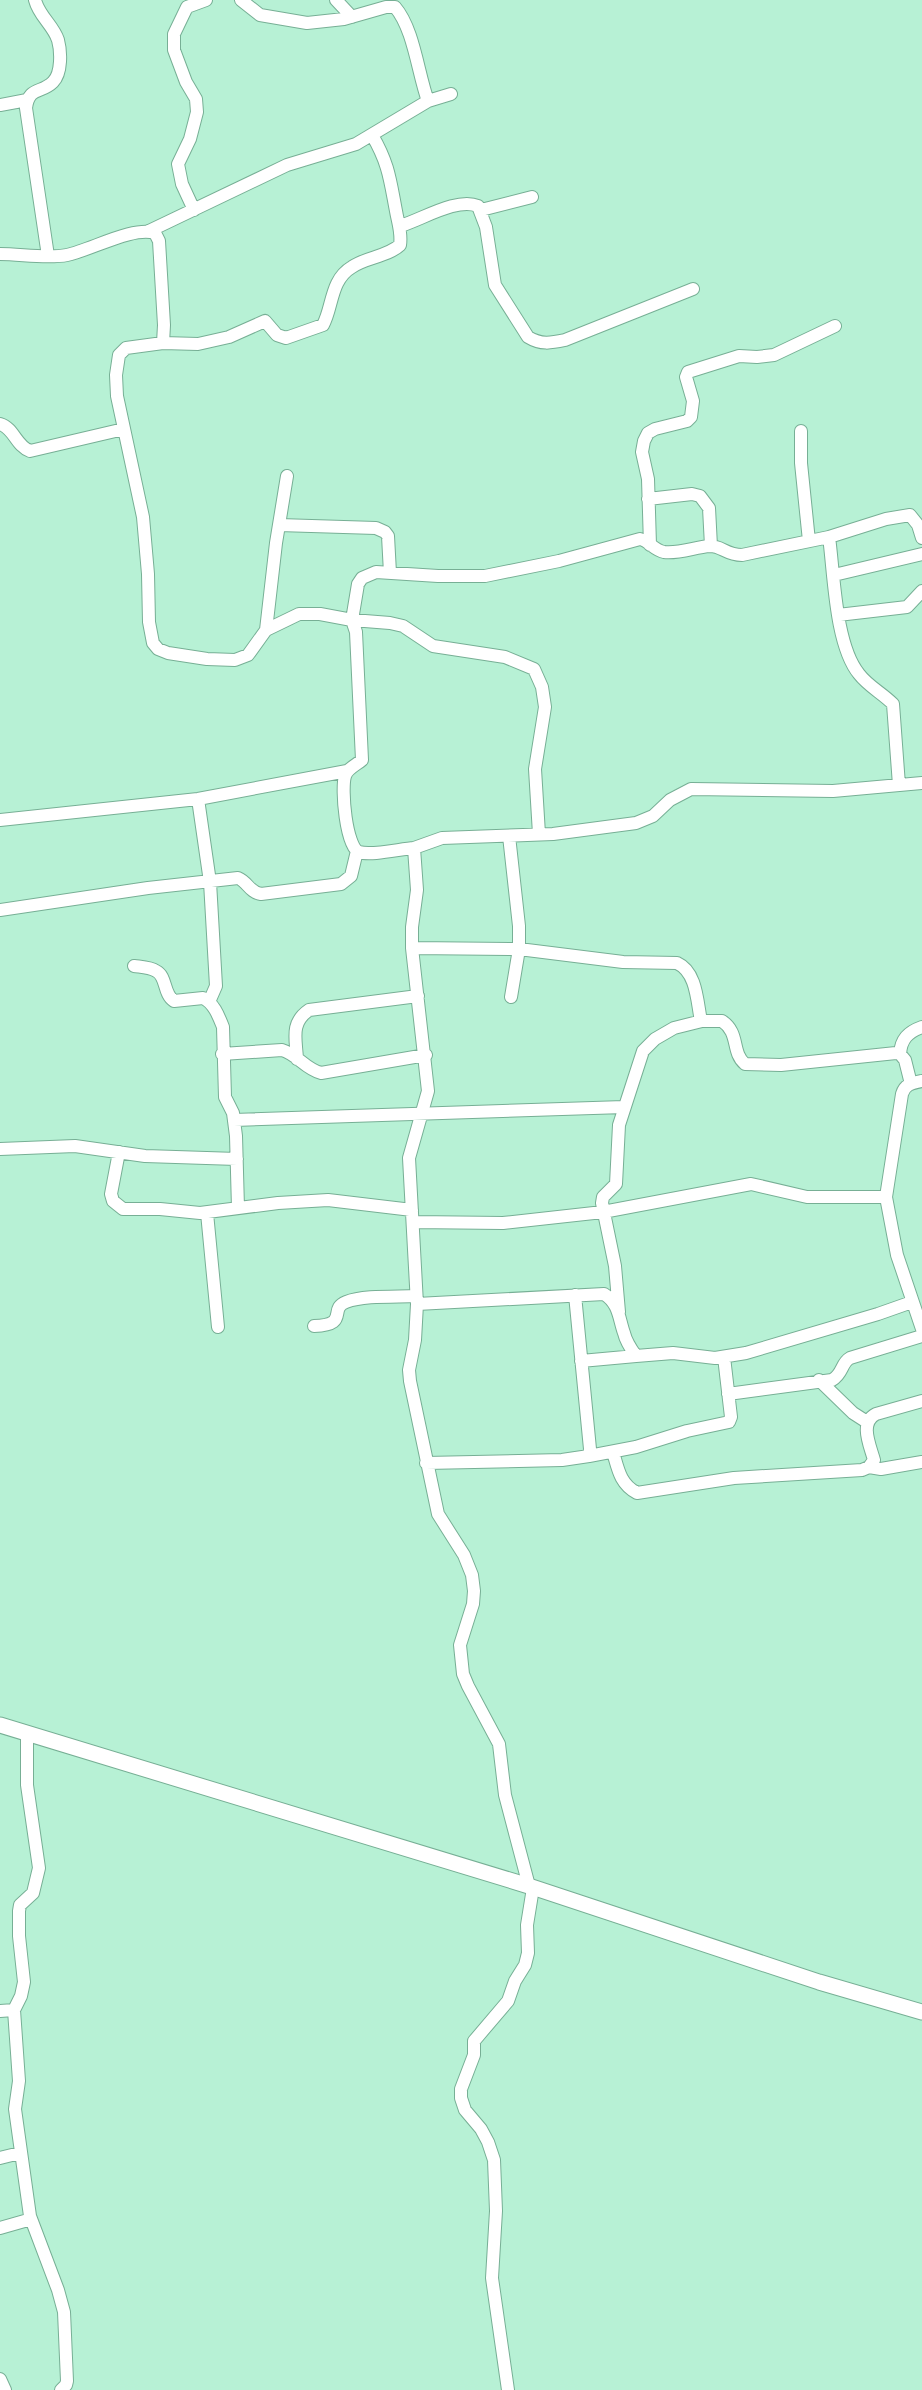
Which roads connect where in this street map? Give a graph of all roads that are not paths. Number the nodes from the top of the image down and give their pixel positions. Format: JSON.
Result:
{"nodes":[{"id":1,"x":35,"y":0,"type":"edge"},
{"id":2,"x":206,"y":0,"type":"edge"},
{"id":3,"x":241,"y":0,"type":"edge"},
{"id":4,"x":336,"y":0,"type":"edge"},
{"id":5,"x":352,"y":17,"type":"junction"},
{"id":6,"x":451,"y":94,"type":"dead end"},
{"id":7,"x":27,"y":100,"type":"junction"},
{"id":8,"x":428,"y":101,"type":"junction"},
{"id":9,"x":0,"y":105,"type":"edge"},
{"id":10,"x":372,"y":135,"type":"junction"},
{"id":11,"x":532,"y":197,"type":"dead end"},
{"id":12,"x":194,"y":210,"type":"junction"},
{"id":13,"x":481,"y":210,"type":"junction"},
{"id":14,"x":400,"y":226,"type":"junction"},
{"id":15,"x":149,"y":231,"type":"junction"},
{"id":16,"x":0,"y":254,"type":"edge"},
{"id":17,"x":48,"y":256,"type":"junction"},
{"id":18,"x":693,"y":289,"type":"dead end"},
{"id":19,"x":835,"y":326,"type":"dead end"},
{"id":20,"x":163,"y":343,"type":"junction"},
{"id":21,"x":0,"y":424,"type":"edge"},
{"id":22,"x":124,"y":428,"type":"junction"},
{"id":23,"x":801,"y":431,"type":"dead end"},
{"id":24,"x":287,"y":476,"type":"dead end"},
{"id":25,"x":648,"y":499,"type":"junction"},
{"id":26,"x":279,"y":525,"type":"junction"},
{"id":27,"x":829,"y":537,"type":"junction"},
{"id":28,"x":922,"y":538,"type":"edge"},
{"id":29,"x":809,"y":541,"type":"junction"},
{"id":30,"x":650,"y":545,"type":"junction"},
{"id":31,"x":711,"y":546,"type":"junction"},
{"id":32,"x":922,"y":554,"type":"edge"},
{"id":33,"x":390,"y":573,"type":"junction"},
{"id":34,"x":834,"y":575,"type":"junction"},
{"id":35,"x":922,"y":591,"type":"edge"},
{"id":36,"x":838,"y":615,"type":"junction"},
{"id":37,"x":352,"y":620,"type":"junction"},
{"id":38,"x":266,"y":630,"type":"junction"},
{"id":39,"x":347,"y":771,"type":"junction"},
{"id":40,"x":922,"y":783,"type":"edge"},
{"id":41,"x":898,"y":785,"type":"junction"},
{"id":42,"x":198,"y":800,"type":"junction"},
{"id":43,"x":0,"y":820,"type":"edge"},
{"id":44,"x":539,"y":834,"type":"junction"},
{"id":45,"x":509,"y":836,"type":"junction"},
{"id":46,"x":414,"y":848,"type":"junction"},
{"id":47,"x":357,"y":851,"type":"junction"},
{"id":48,"x":210,"y":882,"type":"junction"},
{"id":49,"x":0,"y":910,"type":"edge"},
{"id":50,"x":412,"y":948,"type":"junction"},
{"id":51,"x":519,"y":949,"type":"junction"},
{"id":52,"x":134,"y":966,"type":"dead end"},
{"id":53,"x":418,"y":996,"type":"junction"},
{"id":54,"x":511,"y":996,"type":"dead end"},
{"id":55,"x":209,"y":1002,"type":"junction"},
{"id":56,"x":701,"y":1021,"type":"junction"},
{"id":57,"x":922,"y":1027,"type":"edge"},
{"id":58,"x":222,"y":1054,"type":"junction"},
{"id":59,"x":900,"y":1054,"type":"junction"},
{"id":60,"x":426,"y":1055,"type":"junction"},
{"id":61,"x":297,"y":1059,"type":"junction"},
{"id":62,"x":916,"y":1082,"type":"edge"},
{"id":63,"x":624,"y":1107,"type":"junction"},
{"id":64,"x":422,"y":1114,"type":"junction"},
{"id":65,"x":234,"y":1120,"type":"junction"},
{"id":66,"x":0,"y":1149,"type":"edge"},
{"id":67,"x":119,"y":1152,"type":"junction"},
{"id":68,"x":237,"y":1159,"type":"junction"},
{"id":69,"x":886,"y":1196,"type":"junction"},
{"id":70,"x":238,"y":1208,"type":"junction"},
{"id":71,"x":207,"y":1212,"type":"junction"},
{"id":72,"x":603,"y":1212,"type":"junction"},
{"id":73,"x":412,"y":1216,"type":"junction"},
{"id":74,"x":575,"y":1295,"type":"junction"},
{"id":75,"x":417,"y":1300,"type":"junction"},
{"id":76,"x":912,"y":1302,"type":"junction"},
{"id":77,"x":619,"y":1312,"type":"junction"},
{"id":78,"x":314,"y":1326,"type":"dead end"},
{"id":79,"x":218,"y":1327,"type":"dead end"},
{"id":80,"x":922,"y":1329,"type":"edge"},
{"id":81,"x":922,"y":1336,"type":"edge"},
{"id":82,"x":636,"y":1356,"type":"junction"},
{"id":83,"x":724,"y":1357,"type":"junction"},
{"id":84,"x":581,"y":1361,"type":"junction"},
{"id":85,"x":819,"y":1380,"type":"junction"},
{"id":86,"x":728,"y":1394,"type":"junction"},
{"id":87,"x":922,"y":1400,"type":"edge"},
{"id":88,"x":867,"y":1422,"type":"junction"},
{"id":89,"x":613,"y":1452,"type":"junction"},
{"id":90,"x":589,"y":1456,"type":"junction"},
{"id":91,"x":426,"y":1462,"type":"junction"},
{"id":92,"x":922,"y":1462,"type":"edge"},
{"id":93,"x":869,"y":1467,"type":"junction"},
{"id":94,"x":0,"y":1725,"type":"edge"},
{"id":95,"x":27,"y":1733,"type":"junction"},
{"id":96,"x":531,"y":1887,"type":"junction"},
{"id":97,"x":14,"y":2010,"type":"junction"},
{"id":98,"x":0,"y":2011,"type":"edge"},
{"id":99,"x":922,"y":2012,"type":"edge"},
{"id":100,"x":20,"y":2153,"type":"junction"},
{"id":101,"x":0,"y":2158,"type":"edge"},
{"id":102,"x":30,"y":2216,"type":"junction"},
{"id":103,"x":0,"y":2228,"type":"edge"},
{"id":104,"x":0,"y":2379,"type":"edge"},
{"id":105,"x":64,"y":2388,"type":"edge"},
{"id":106,"x":5,"y":2390,"type":"edge"},
{"id":107,"x":508,"y":2390,"type":"edge"}],
"edges":[{"from":1,"to":7,"type":"street"},
{"from":2,"to":12,"type":"street"},
{"from":3,"to":5,"type":"street"},
{"from":4,"to":5,"type":"street"},
{"from":5,"to":8,"type":"street"},
{"from":6,"to":8,"type":"street"},
{"from":7,"to":9,"type":"street"},
{"from":7,"to":17,"type":"street"},
{"from":8,"to":10,"type":"street"},
{"from":10,"to":12,"type":"street"},
{"from":10,"to":14,"type":"street"},
{"from":11,"to":13,"type":"street"},
{"from":12,"to":15,"type":"street"},
{"from":13,"to":14,"type":"street"},
{"from":13,"to":18,"type":"street"},
{"from":14,"to":20,"type":"street"},
{"from":15,"to":17,"type":"street"},
{"from":15,"to":20,"type":"street"},
{"from":16,"to":17,"type":"street"},
{"from":19,"to":25,"type":"street"},
{"from":20,"to":22,"type":"street"},
{"from":21,"to":22,"type":"street"},
{"from":22,"to":38,"type":"street"},
{"from":23,"to":29,"type":"street"},
{"from":24,"to":26,"type":"street"},
{"from":25,"to":30,"type":"street"},
{"from":25,"to":31,"type":"street"},
{"from":26,"to":33,"type":"street"},
{"from":26,"to":38,"type":"street"},
{"from":27,"to":28,"type":"street"},
{"from":27,"to":29,"type":"street"},
{"from":27,"to":34,"type":"street"},
{"from":29,"to":31,"type":"street"},
{"from":30,"to":31,"type":"street"},
{"from":30,"to":33,"type":"street"},
{"from":32,"to":34,"type":"street"},
{"from":33,"to":37,"type":"street"},
{"from":34,"to":36,"type":"street"},
{"from":35,"to":36,"type":"street"},
{"from":36,"to":41,"type":"street"},
{"from":37,"to":38,"type":"street"},
{"from":37,"to":39,"type":"street"},
{"from":37,"to":44,"type":"street"},
{"from":39,"to":42,"type":"street"},
{"from":39,"to":47,"type":"street"},
{"from":40,"to":41,"type":"street"},
{"from":41,"to":44,"type":"street"},
{"from":42,"to":43,"type":"street"},
{"from":42,"to":48,"type":"street"},
{"from":44,"to":45,"type":"street"},
{"from":45,"to":46,"type":"street"},
{"from":45,"to":51,"type":"street"},
{"from":46,"to":47,"type":"street"},
{"from":46,"to":50,"type":"street"},
{"from":47,"to":48,"type":"street"},
{"from":48,"to":49,"type":"street"},
{"from":48,"to":55,"type":"street"},
{"from":50,"to":51,"type":"street"},
{"from":50,"to":53,"type":"street"},
{"from":51,"to":54,"type":"street"},
{"from":51,"to":56,"type":"street"},
{"from":52,"to":55,"type":"street"},
{"from":53,"to":60,"type":"street"},
{"from":53,"to":61,"type":"street"},
{"from":55,"to":58,"type":"street"},
{"from":56,"to":59,"type":"street"},
{"from":56,"to":63,"type":"street"},
{"from":57,"to":59,"type":"street"},
{"from":58,"to":61,"type":"street"},
{"from":58,"to":65,"type":"street"},
{"from":59,"to":62,"type":"street"},
{"from":60,"to":61,"type":"street"},
{"from":60,"to":64,"type":"street"},
{"from":62,"to":69,"type":"street"},
{"from":63,"to":64,"type":"street"},
{"from":63,"to":72,"type":"street"},
{"from":64,"to":65,"type":"street"},
{"from":64,"to":73,"type":"street"},
{"from":65,"to":68,"type":"street"},
{"from":66,"to":67,"type":"street"},
{"from":67,"to":68,"type":"street"},
{"from":67,"to":71,"type":"street"},
{"from":68,"to":70,"type":"street"},
{"from":69,"to":72,"type":"street"},
{"from":69,"to":76,"type":"street"},
{"from":70,"to":71,"type":"street"},
{"from":70,"to":73,"type":"street"},
{"from":71,"to":79,"type":"street"},
{"from":72,"to":73,"type":"street"},
{"from":72,"to":77,"type":"street"},
{"from":73,"to":75,"type":"street"},
{"from":74,"to":75,"type":"street"},
{"from":74,"to":77,"type":"street"},
{"from":74,"to":84,"type":"street"},
{"from":75,"to":78,"type":"street"},
{"from":75,"to":91,"type":"street"},
{"from":76,"to":80,"type":"street"},
{"from":76,"to":83,"type":"street"},
{"from":77,"to":82,"type":"street"},
{"from":81,"to":85,"type":"street"},
{"from":82,"to":83,"type":"street"},
{"from":82,"to":84,"type":"street"},
{"from":83,"to":86,"type":"street"},
{"from":84,"to":90,"type":"street"},
{"from":85,"to":86,"type":"street"},
{"from":85,"to":88,"type":"street"},
{"from":86,"to":89,"type":"street"},
{"from":87,"to":88,"type":"street"},
{"from":88,"to":93,"type":"street"},
{"from":89,"to":90,"type":"street"},
{"from":89,"to":93,"type":"street"},
{"from":90,"to":91,"type":"street"},
{"from":91,"to":96,"type":"street"},
{"from":92,"to":93,"type":"street"},
{"from":94,"to":95,"type":"main road"},
{"from":95,"to":96,"type":"main road"},
{"from":95,"to":97,"type":"street"},
{"from":96,"to":99,"type":"main road"},
{"from":96,"to":107,"type":"street"},
{"from":97,"to":98,"type":"street"},
{"from":97,"to":100,"type":"street"},
{"from":100,"to":101,"type":"street"},
{"from":100,"to":102,"type":"street"},
{"from":102,"to":103,"type":"street"},
{"from":102,"to":105,"type":"street"},
{"from":104,"to":106,"type":"street"}]}
